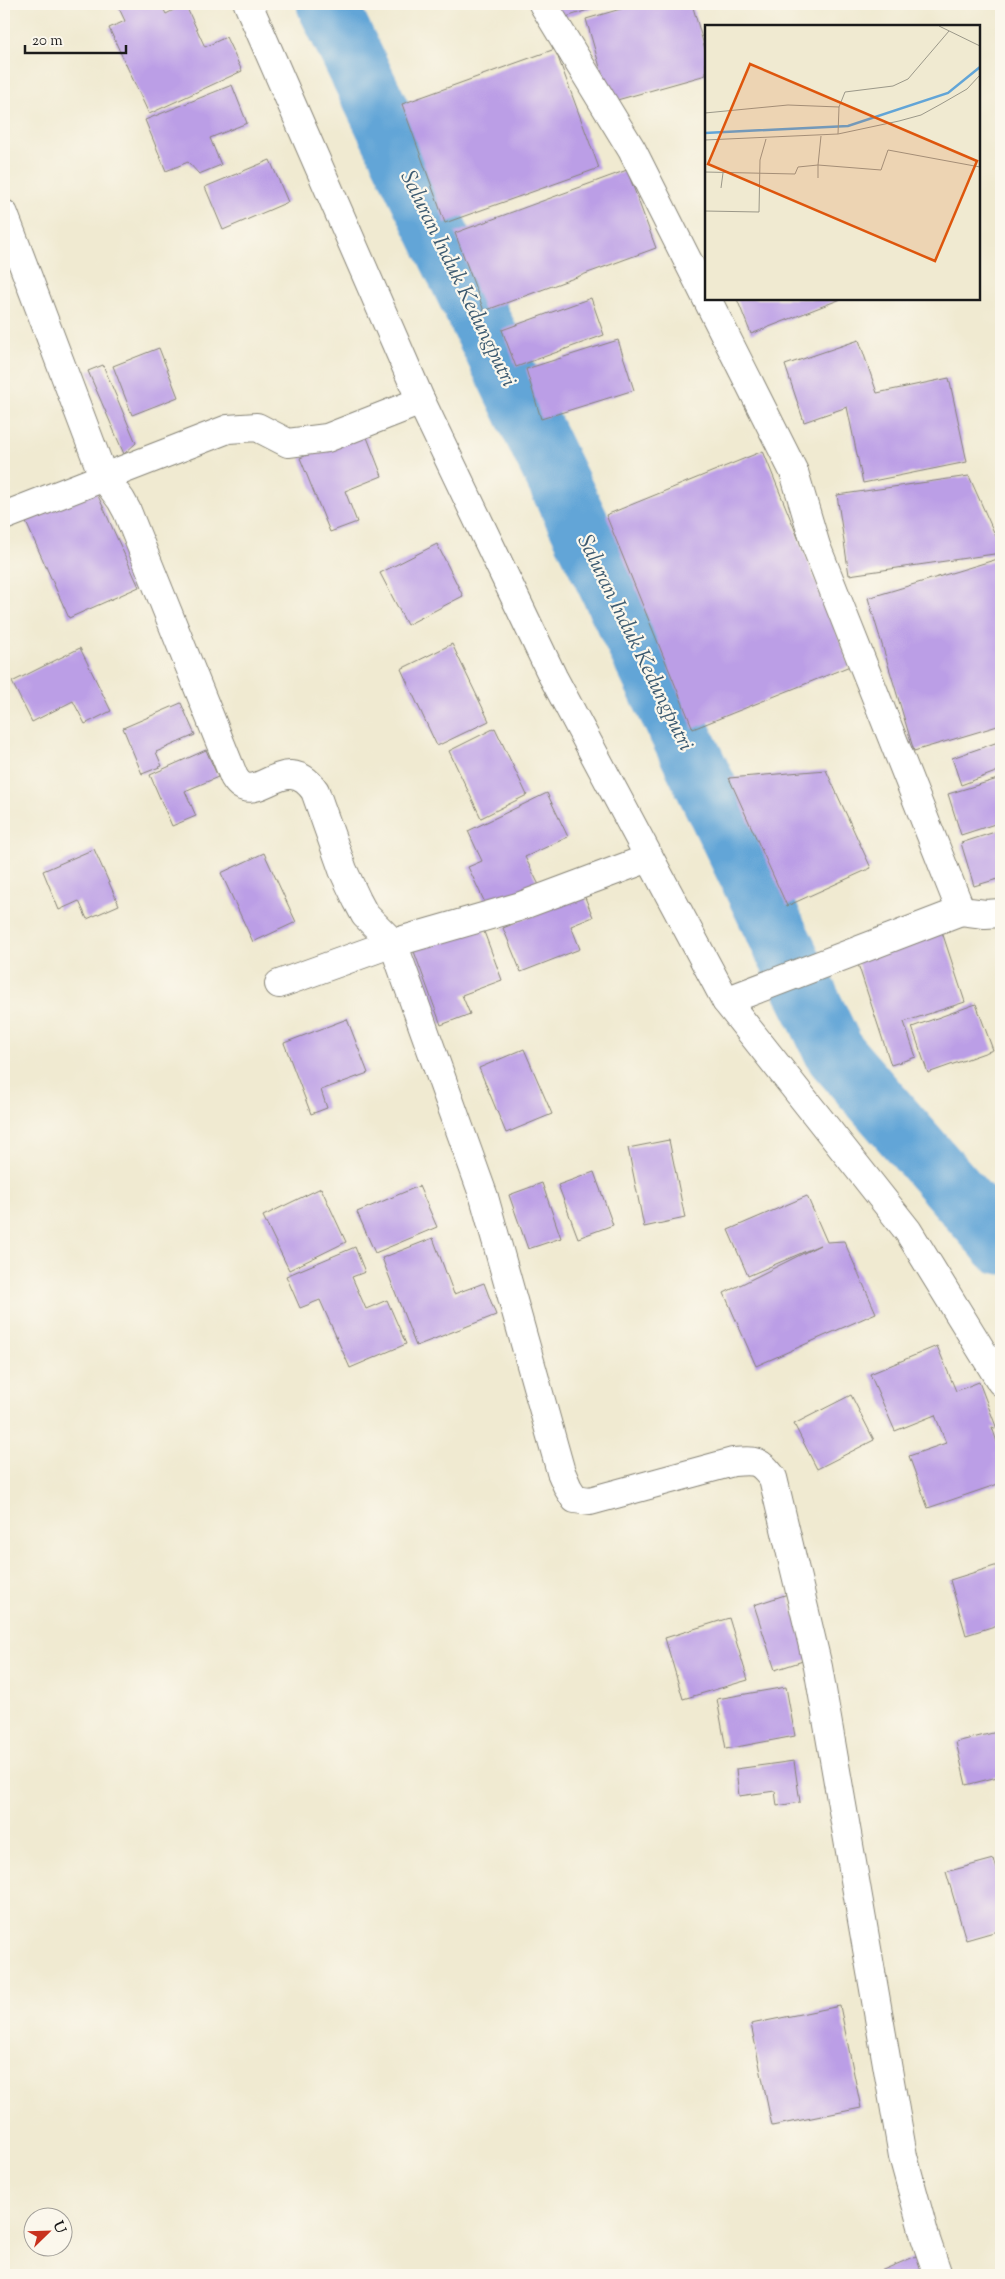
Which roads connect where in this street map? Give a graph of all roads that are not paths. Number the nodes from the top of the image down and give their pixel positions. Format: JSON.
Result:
{"nodes":[{"id":1,"x":248,"y":4,"type":"edge"},
{"id":2,"x":543,"y":4,"type":"edge"},
{"id":3,"x":4,"y":214,"type":"edge"},
{"id":4,"x":705,"y":294,"type":"edge"},
{"id":5,"x":708,"y":300,"type":"edge"},
{"id":6,"x":421,"y":401,"type":"junction"},
{"id":7,"x":103,"y":476,"type":"junction"},
{"id":8,"x":4,"y":516,"type":"edge"},
{"id":9,"x":649,"y":858,"type":"junction"},
{"id":10,"x":961,"y":911,"type":"junction"},
{"id":11,"x":1001,"y":913,"type":"edge"},
{"id":12,"x":393,"y":943,"type":"junction"},
{"id":13,"x":279,"y":984,"type":"dead end"},
{"id":14,"x":726,"y":1001,"type":"junction"},
{"id":15,"x":1001,"y":1382,"type":"edge"},
{"id":16,"x":938,"y":2275,"type":"edge"}],
"edges":[{"from":1,"to":6,"type":"street"},
{"from":2,"to":4,"type":"street"},
{"from":3,"to":7,"type":"street"},
{"from":5,"to":10,"type":"street"},
{"from":6,"to":7,"type":"street"},
{"from":6,"to":9,"type":"street"},
{"from":7,"to":8,"type":"street"},
{"from":7,"to":12,"type":"street"},
{"from":9,"to":12,"type":"street"},
{"from":9,"to":14,"type":"street"},
{"from":10,"to":11,"type":"street"},
{"from":10,"to":14,"type":"street"},
{"from":12,"to":13,"type":"street"},
{"from":12,"to":16,"type":"street"},
{"from":14,"to":15,"type":"street"}]}
